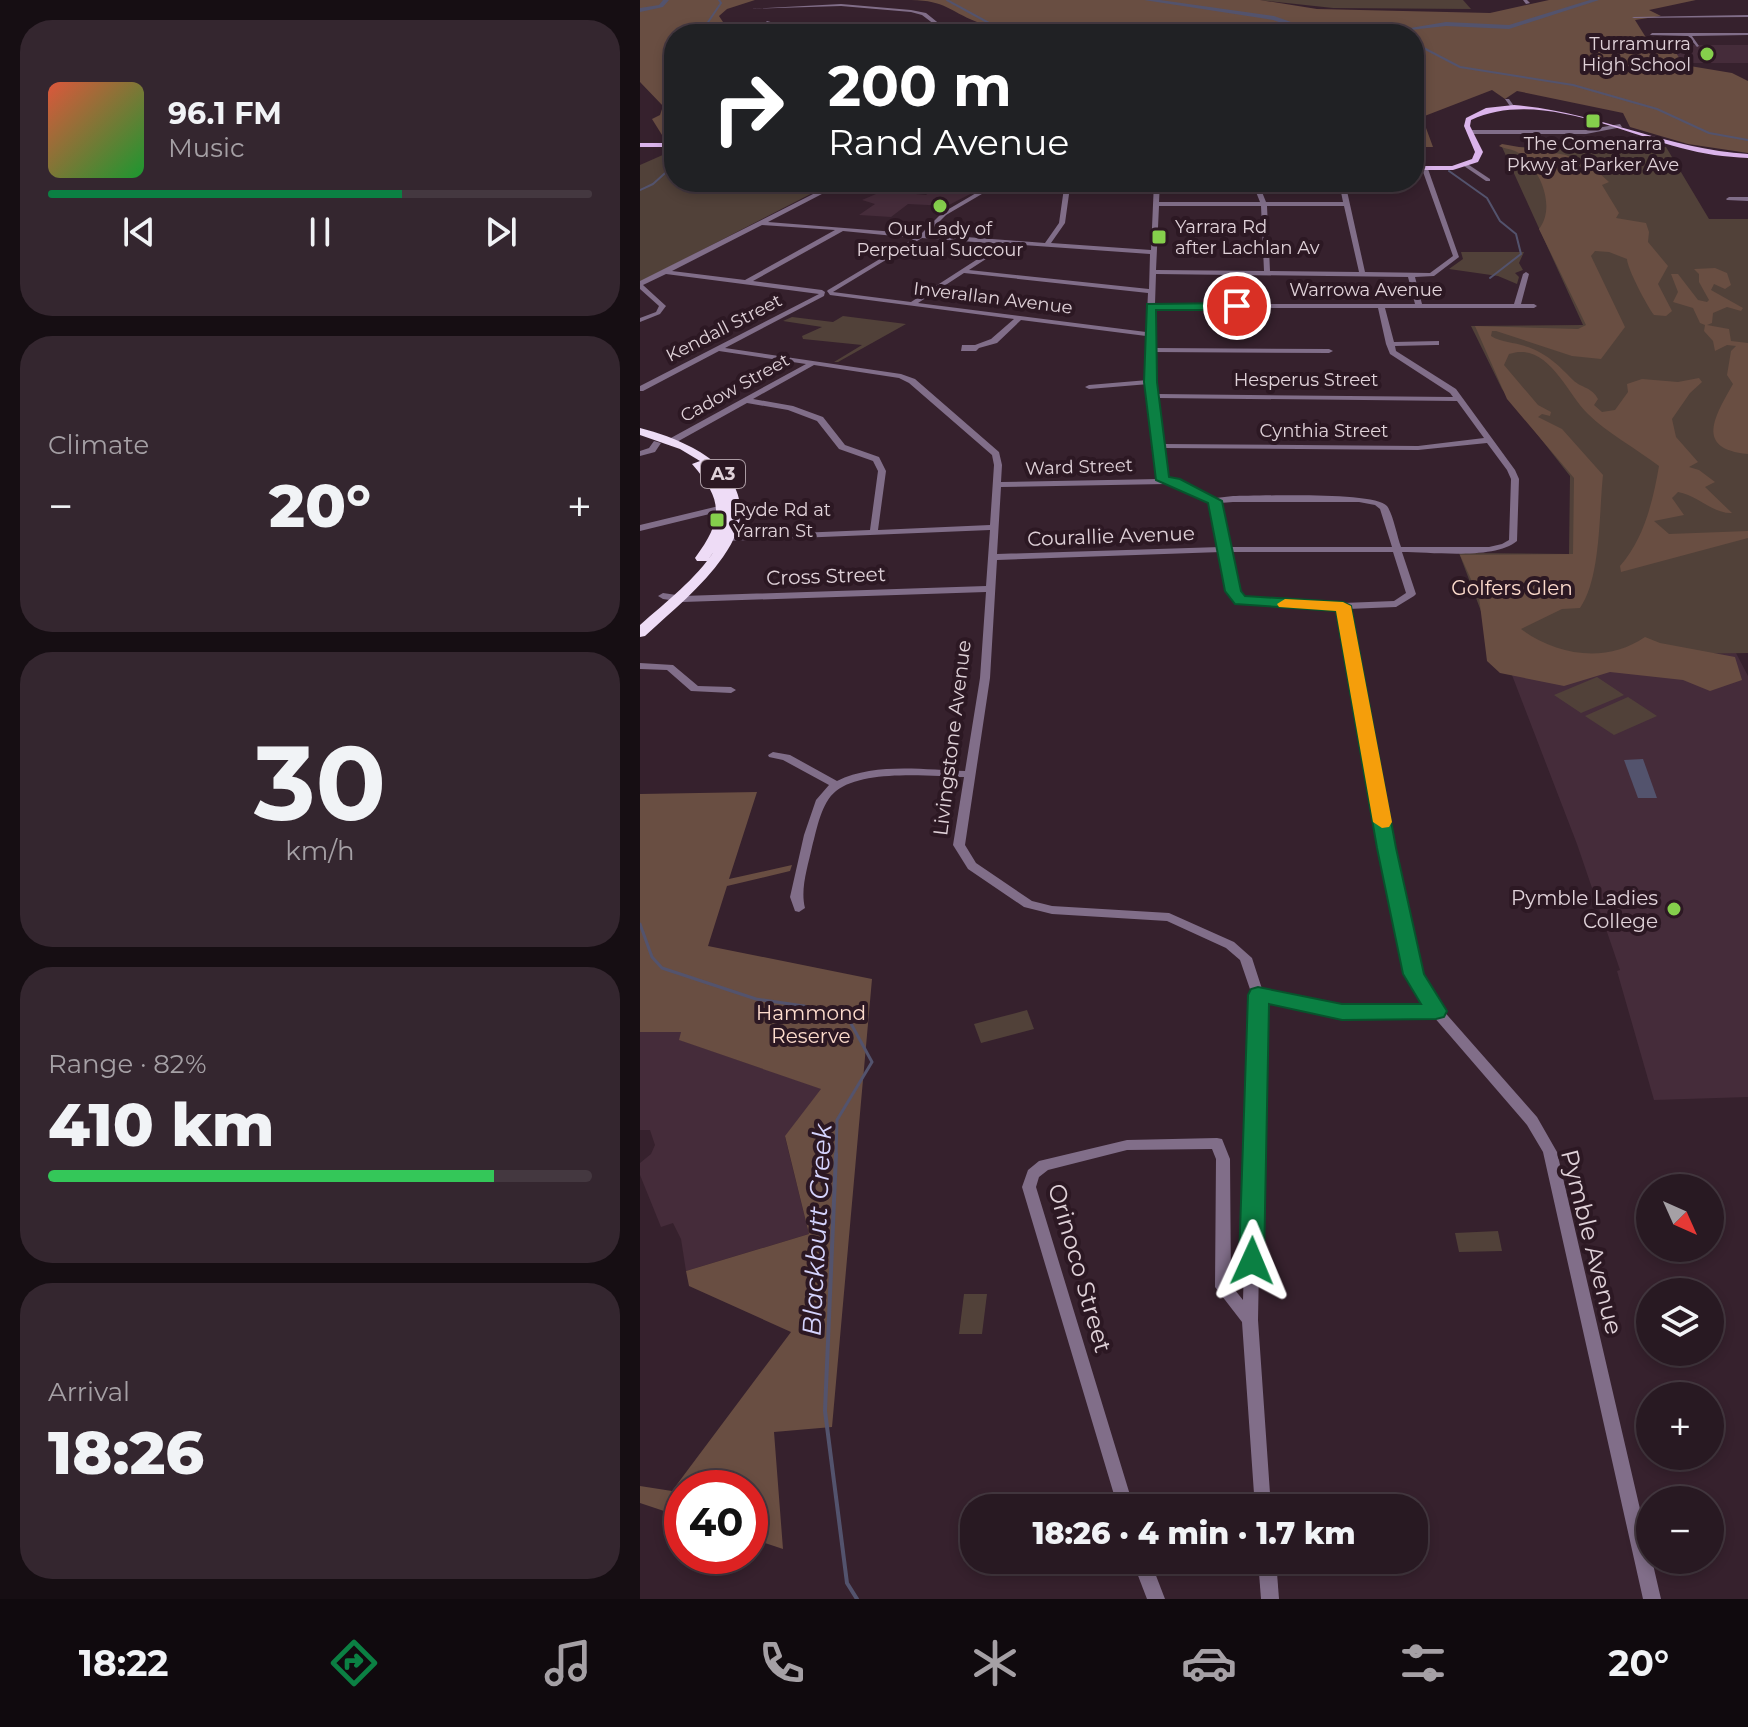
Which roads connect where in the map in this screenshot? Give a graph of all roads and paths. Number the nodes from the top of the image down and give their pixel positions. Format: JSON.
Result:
{"nodes":[{"id":1,"x":752,"y":9,"type":"dead end"},
{"id":2,"x":1748,"y":16,"type":"edge"},
{"id":3,"x":1634,"y":18,"type":"dead end"},
{"id":4,"x":767,"y":22,"type":"dead end"},
{"id":5,"x":774,"y":24,"type":"edge"},
{"id":6,"x":937,"y":24,"type":"edge"},
{"id":7,"x":1652,"y":34,"type":"dead end"},
{"id":8,"x":1748,"y":34,"type":"edge"},
{"id":9,"x":1690,"y":35,"type":"junction"},
{"id":10,"x":1697,"y":46,"type":"dead end"},
{"id":11,"x":1507,"y":100,"type":"dead end"},
{"id":12,"x":1514,"y":108,"type":"junction"},
{"id":13,"x":1620,"y":126,"type":"junction"},
{"id":14,"x":1470,"y":132,"type":"junction"},
{"id":15,"x":640,"y":145,"type":"edge"},
{"id":16,"x":664,"y":145,"type":"edge"},
{"id":17,"x":1745,"y":158,"type":"edge"},
{"id":18,"x":1466,"y":165,"type":"junction"},
{"id":19,"x":1425,"y":169,"type":"joint"},
{"id":20,"x":1488,"y":180,"type":"dead end"},
{"id":21,"x":822,"y":192,"type":"edge"},
{"id":22,"x":982,"y":192,"type":"edge"},
{"id":23,"x":1066,"y":192,"type":"edge"},
{"id":24,"x":1157,"y":192,"type":"edge"},
{"id":25,"x":1259,"y":192,"type":"edge"},
{"id":26,"x":1344,"y":192,"type":"edge"},
{"id":27,"x":1729,"y":199,"type":"dead end"},
{"id":28,"x":1748,"y":199,"type":"edge"},
{"id":29,"x":1156,"y":204,"type":"junction"},
{"id":30,"x":1264,"y":204,"type":"junction"},
{"id":31,"x":1347,"y":204,"type":"junction"},
{"id":32,"x":762,"y":223,"type":"junction"},
{"id":33,"x":843,"y":229,"type":"junction"},
{"id":34,"x":922,"y":236,"type":"junction"},
{"id":35,"x":1009,"y":241,"type":"junction"},
{"id":36,"x":1047,"y":244,"type":"junction"},
{"id":37,"x":1154,"y":252,"type":"junction"},
{"id":38,"x":963,"y":271,"type":"junction"},
{"id":39,"x":667,"y":272,"type":"junction"},
{"id":40,"x":1152,"y":272,"type":"junction"},
{"id":41,"x":1267,"y":272,"type":"junction"},
{"id":42,"x":1362,"y":272,"type":"junction"},
{"id":43,"x":1526,"y":274,"type":"dead end"},
{"id":44,"x":1411,"y":275,"type":"junction"},
{"id":45,"x":747,"y":282,"type":"junction"},
{"id":46,"x":640,"y":285,"type":"edge"},
{"id":47,"x":1152,"y":291,"type":"junction"},
{"id":48,"x":826,"y":293,"type":"junction"},
{"id":49,"x":912,"y":304,"type":"junction"},
{"id":50,"x":1151,"y":306,"type":"junction"},
{"id":51,"x":1381,"y":306,"type":"junction"},
{"id":52,"x":1419,"y":306,"type":"junction"},
{"id":53,"x":1517,"y":306,"type":"junction"},
{"id":54,"x":1534,"y":306,"type":"dead end"},
{"id":55,"x":1019,"y":318,"type":"junction"},
{"id":56,"x":640,"y":320,"type":"edge"},
{"id":57,"x":1149,"y":334,"type":"junction"},
{"id":58,"x":1436,"y":343,"type":"dead end"},
{"id":59,"x":1390,"y":344,"type":"junction"},
{"id":60,"x":976,"y":347,"type":"dead end"},
{"id":61,"x":718,"y":349,"type":"junction"},
{"id":62,"x":1149,"y":350,"type":"junction"},
{"id":63,"x":1329,"y":351,"type":"dead end"},
{"id":64,"x":813,"y":363,"type":"junction"},
{"id":65,"x":1151,"y":382,"type":"junction"},
{"id":66,"x":1089,"y":387,"type":"dead end"},
{"id":67,"x":640,"y":389,"type":"edge"},
{"id":68,"x":1153,"y":396,"type":"junction"},
{"id":69,"x":1460,"y":399,"type":"junction"},
{"id":70,"x":745,"y":400,"type":"junction"},
{"id":71,"x":640,"y":431,"type":"edge"},
{"id":72,"x":640,"y":438,"type":"edge"},
{"id":73,"x":1489,"y":440,"type":"junction"},
{"id":74,"x":672,"y":441,"type":"junction"},
{"id":75,"x":1159,"y":446,"type":"junction"},
{"id":76,"x":648,"y":450,"type":"edge"},
{"id":77,"x":1163,"y":480,"type":"junction"},
{"id":78,"x":997,"y":485,"type":"junction"},
{"id":79,"x":1215,"y":501,"type":"junction"},
{"id":80,"x":723,"y":508,"type":"junction"},
{"id":81,"x":734,"y":522,"type":"junction"},
{"id":82,"x":993,"y":527,"type":"junction"},
{"id":83,"x":640,"y":528,"type":"edge"},
{"id":84,"x":874,"y":530,"type":"junction"},
{"id":85,"x":770,"y":534,"type":"junction"},
{"id":86,"x":728,"y":539,"type":"junction"},
{"id":87,"x":1395,"y":549,"type":"junction"},
{"id":88,"x":1225,"y":551,"type":"junction"},
{"id":89,"x":993,"y":557,"type":"junction"},
{"id":90,"x":990,"y":589,"type":"junction"},
{"id":91,"x":669,"y":597,"type":"junction"},
{"id":92,"x":1343,"y":606,"type":"junction"},
{"id":93,"x":640,"y":618,"type":"edge"},
{"id":94,"x":640,"y":633,"type":"edge"},
{"id":95,"x":640,"y":666,"type":"edge"},
{"id":96,"x":731,"y":690,"type":"dead end"},
{"id":97,"x":773,"y":755,"type":"dead end"},
{"id":98,"x":969,"y":774,"type":"junction"},
{"id":99,"x":836,"y":785,"type":"junction"},
{"id":100,"x":799,"y":908,"type":"dead end"},
{"id":101,"x":1258,"y":995,"type":"junction"},
{"id":102,"x":1436,"y":1011,"type":"junction"},
{"id":103,"x":1250,"y":1320,"type":"junction"},
{"id":104,"x":1122,"y":1494,"type":"edge"},
{"id":105,"x":1262,"y":1494,"type":"edge"},
{"id":106,"x":1145,"y":1574,"type":"edge"},
{"id":107,"x":1268,"y":1574,"type":"edge"},
{"id":108,"x":1156,"y":1599,"type":"edge"},
{"id":109,"x":1270,"y":1599,"type":"edge"},
{"id":110,"x":1652,"y":1599,"type":"edge"}],
"edges":[{"from":1,"to":6,"type":"street"},
{"from":2,"to":3,"type":"street"},
{"from":4,"to":5,"type":"street"},
{"from":7,"to":9,"type":"street"},
{"from":8,"to":9,"type":"street"},
{"from":9,"to":10,"type":"street"},
{"from":11,"to":12,"type":"street"},
{"from":12,"to":13,"type":"main road"},
{"from":12,"to":14,"type":"main road"},
{"from":13,"to":14,"type":"street"},
{"from":13,"to":17,"type":"main road"},
{"from":14,"to":18,"type":"main road"},
{"from":15,"to":16,"type":"main road"},
{"from":18,"to":19,"type":"main road"},
{"from":18,"to":20,"type":"street"},
{"from":19,"to":44,"type":"street"},
{"from":21,"to":32,"type":"street"},
{"from":22,"to":34,"type":"street","name":"Kendall Street"},
{"from":23,"to":36,"type":"street"},
{"from":24,"to":29,"type":"street"},
{"from":25,"to":30,"type":"street"},
{"from":26,"to":31,"type":"street"},
{"from":27,"to":28,"type":"street"},
{"from":29,"to":30,"type":"street"},
{"from":29,"to":37,"type":"street"},
{"from":30,"to":31,"type":"street"},
{"from":30,"to":41,"type":"street"},
{"from":31,"to":42,"type":"street"},
{"from":32,"to":33,"type":"street"},
{"from":32,"to":39,"type":"street"},
{"from":33,"to":34,"type":"street"},
{"from":33,"to":45,"type":"street"},
{"from":34,"to":35,"type":"street"},
{"from":34,"to":48,"type":"street","name":"Kendall Street"},
{"from":35,"to":36,"type":"street"},
{"from":35,"to":38,"type":"street"},
{"from":36,"to":37,"type":"street"},
{"from":37,"to":40,"type":"street"},
{"from":38,"to":47,"type":"street"},
{"from":38,"to":49,"type":"street"},
{"from":39,"to":45,"type":"street","name":"Inverallan Avenue"},
{"from":39,"to":46,"type":"street"},
{"from":40,"to":41,"type":"street"},
{"from":40,"to":47,"type":"street"},
{"from":41,"to":42,"type":"street"},
{"from":42,"to":44,"type":"street"},
{"from":43,"to":53,"type":"street"},
{"from":44,"to":52,"type":"street"},
{"from":45,"to":48,"type":"street","name":"Inverallan Avenue"},
{"from":46,"to":56,"type":"street"},
{"from":47,"to":50,"type":"street"},
{"from":48,"to":49,"type":"street","name":"Inverallan Avenue"},
{"from":48,"to":61,"type":"street","name":"Kendall Street"},
{"from":49,"to":55,"type":"street","name":"Inverallan Avenue"},
{"from":50,"to":51,"type":"street","name":"Warrowa Avenue"},
{"from":50,"to":57,"type":"street"},
{"from":51,"to":52,"type":"street","name":"Warrowa Avenue"},
{"from":51,"to":59,"type":"street"},
{"from":52,"to":53,"type":"street","name":"Warrowa Avenue"},
{"from":53,"to":54,"type":"street","name":"Warrowa Avenue"},
{"from":55,"to":57,"type":"street","name":"Inverallan Avenue"},
{"from":55,"to":60,"type":"street"},
{"from":57,"to":62,"type":"street"},
{"from":58,"to":59,"type":"street"},
{"from":59,"to":69,"type":"street"},
{"from":61,"to":64,"type":"street","name":"Livingstone Avenue"},
{"from":61,"to":67,"type":"street","name":"Kendall Street"},
{"from":62,"to":63,"type":"street"},
{"from":62,"to":65,"type":"street"},
{"from":64,"to":70,"type":"street","name":"Cadow Street"},
{"from":64,"to":78,"type":"street","name":"Livingstone Avenue"},
{"from":65,"to":66,"type":"street"},
{"from":65,"to":68,"type":"street"},
{"from":68,"to":69,"type":"street","name":"Hesperus Street"},
{"from":68,"to":75,"type":"street"},
{"from":69,"to":73,"type":"street"},
{"from":70,"to":74,"type":"street","name":"Cadow Street"},
{"from":70,"to":84,"type":"street"},
{"from":71,"to":74,"type":"highway","number":"A3"},
{"from":72,"to":76,"type":"highway","number":"A3"},
{"from":73,"to":75,"type":"street","name":"Cynthia Street"},
{"from":73,"to":87,"type":"street","name":"Courallie Avenue"},
{"from":74,"to":81,"type":"highway","number":"A3"},
{"from":75,"to":77,"type":"street"},
{"from":76,"to":80,"type":"highway","number":"A3"},
{"from":77,"to":78,"type":"street","name":"Ward Street"},
{"from":77,"to":79,"type":"street"},
{"from":78,"to":82,"type":"street","name":"Livingstone Avenue"},
{"from":79,"to":87,"type":"street"},
{"from":79,"to":88,"type":"street"},
{"from":80,"to":83,"type":"street"},
{"from":80,"to":91,"type":"highway","number":"A3"},
{"from":81,"to":85,"type":"street"},
{"from":81,"to":86,"type":"highway","number":"A3"},
{"from":82,"to":84,"type":"street"},
{"from":82,"to":89,"type":"street","name":"Livingstone Avenue"},
{"from":84,"to":85,"type":"street"},
{"from":85,"to":86,"type":"street"},
{"from":86,"to":91,"type":"highway","number":"A3"},
{"from":87,"to":88,"type":"street","name":"Courallie Avenue"},
{"from":87,"to":92,"type":"street"},
{"from":88,"to":89,"type":"street","name":"Courallie Avenue"},
{"from":88,"to":92,"type":"street"},
{"from":89,"to":90,"type":"street","name":"Livingstone Avenue"},
{"from":90,"to":91,"type":"street","name":"Cross Street"},
{"from":90,"to":98,"type":"street","name":"Livingstone Avenue"},
{"from":91,"to":93,"type":"highway","number":"A3"},
{"from":91,"to":94,"type":"highway","number":"A3"},
{"from":92,"to":102,"type":"street","name":"Pymble Avenue"},
{"from":95,"to":96,"type":"street"},
{"from":97,"to":99,"type":"street"},
{"from":98,"to":99,"type":"street"},
{"from":98,"to":101,"type":"street","name":"Livingstone Avenue"},
{"from":99,"to":100,"type":"street"},
{"from":101,"to":102,"type":"street"},
{"from":101,"to":103,"type":"street","name":"Livingstone Avenue"},
{"from":102,"to":110,"type":"street","name":"Pymble Avenue"},
{"from":103,"to":104,"type":"street","name":"Orinoco Street"},
{"from":103,"to":105,"type":"street","name":"Livingstone Avenue"},
{"from":106,"to":108,"type":"street"},
{"from":107,"to":109,"type":"street"}]}
